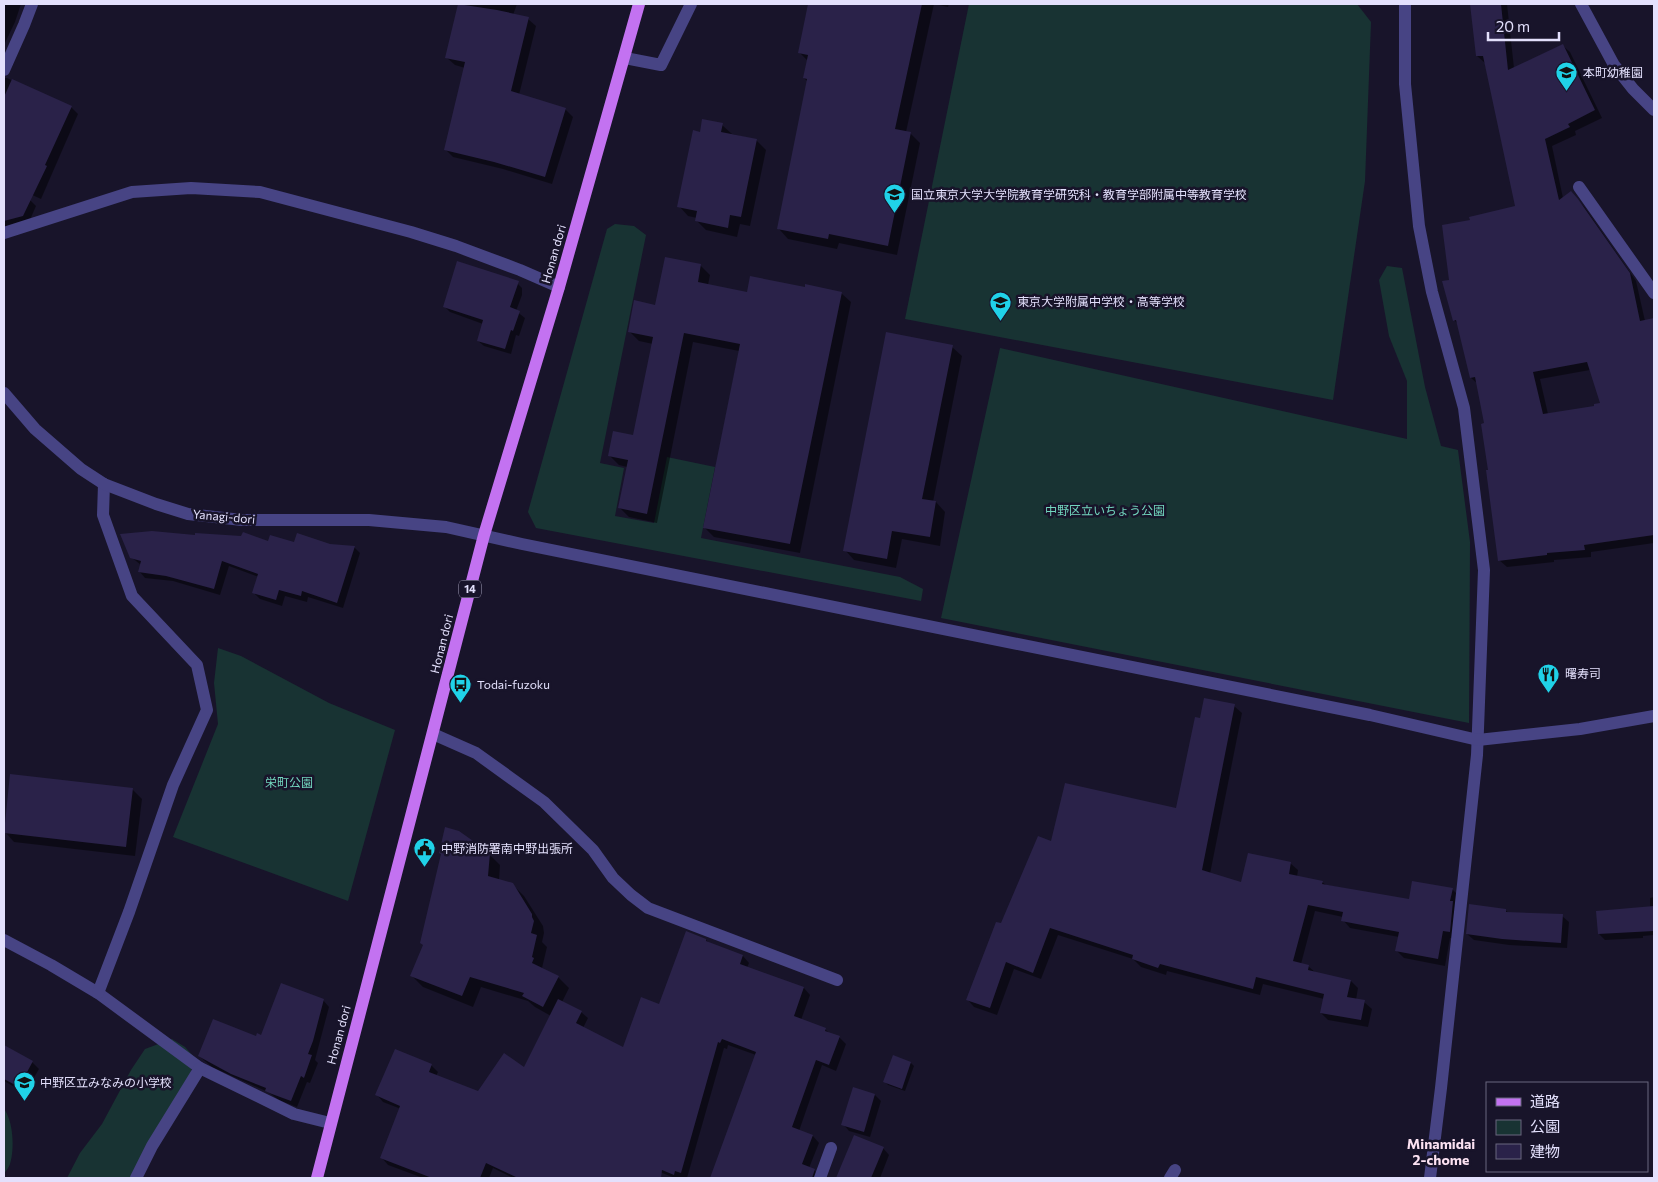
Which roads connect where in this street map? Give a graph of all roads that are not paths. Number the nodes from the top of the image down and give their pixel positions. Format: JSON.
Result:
{"nodes":[{"id":1,"x":32,"y":4,"type":"edge"},
{"id":2,"x":639,"y":4,"type":"edge"},
{"id":3,"x":692,"y":4,"type":"edge"},
{"id":4,"x":1405,"y":4,"type":"edge"},
{"id":5,"x":1581,"y":4,"type":"edge"},
{"id":6,"x":625,"y":58,"type":"junction"},
{"id":7,"x":4,"y":70,"type":"edge"},
{"id":8,"x":1654,"y":110,"type":"edge"},
{"id":9,"x":1579,"y":187,"type":"dead end"},
{"id":10,"x":4,"y":233,"type":"edge"},
{"id":11,"x":559,"y":287,"type":"junction"},
{"id":12,"x":1654,"y":293,"type":"edge"},
{"id":13,"x":4,"y":393,"type":"edge"},
{"id":14,"x":104,"y":484,"type":"junction"},
{"id":15,"x":484,"y":535,"type":"junction"},
{"id":16,"x":1654,"y":716,"type":"edge"},
{"id":17,"x":433,"y":734,"type":"junction"},
{"id":18,"x":1478,"y":740,"type":"junction"},
{"id":19,"x":4,"y":940,"type":"edge"},
{"id":20,"x":837,"y":980,"type":"dead end"},
{"id":21,"x":98,"y":992,"type":"junction"},
{"id":22,"x":200,"y":1068,"type":"junction"},
{"id":23,"x":330,"y":1123,"type":"junction"},
{"id":24,"x":831,"y":1148,"type":"dead end"},
{"id":25,"x":136,"y":1178,"type":"edge"},
{"id":26,"x":317,"y":1178,"type":"edge"},
{"id":27,"x":820,"y":1178,"type":"edge"},
{"id":28,"x":1430,"y":1178,"type":"edge"}],
"edges":[{"from":1,"to":7,"type":"street"},
{"from":2,"to":6,"type":"main road","name":"Honan dori","number":"14"},
{"from":3,"to":6,"type":"street"},
{"from":4,"to":18,"type":"street"},
{"from":5,"to":8,"type":"street"},
{"from":6,"to":11,"type":"main road","name":"Honan dori","number":"14"},
{"from":9,"to":12,"type":"street"},
{"from":10,"to":11,"type":"street"},
{"from":11,"to":15,"type":"main road","name":"Honan dori","number":"14"},
{"from":13,"to":14,"type":"street","name":"Yanagi-dori"},
{"from":14,"to":15,"type":"street","name":"Yanagi-dori"},
{"from":14,"to":21,"type":"street"},
{"from":15,"to":17,"type":"main road","name":"Honan dori","number":"14"},
{"from":15,"to":18,"type":"street","name":"Yanagi-dori"},
{"from":16,"to":18,"type":"street","name":"Yanagi-dori"},
{"from":17,"to":20,"type":"street"},
{"from":17,"to":23,"type":"main road","name":"Honan dori","number":"14"},
{"from":18,"to":28,"type":"street"},
{"from":19,"to":21,"type":"street"},
{"from":21,"to":22,"type":"street"},
{"from":22,"to":23,"type":"street"},
{"from":22,"to":25,"type":"street"},
{"from":23,"to":26,"type":"main road","name":"Honan dori","number":"14"},
{"from":24,"to":27,"type":"street"}]}
